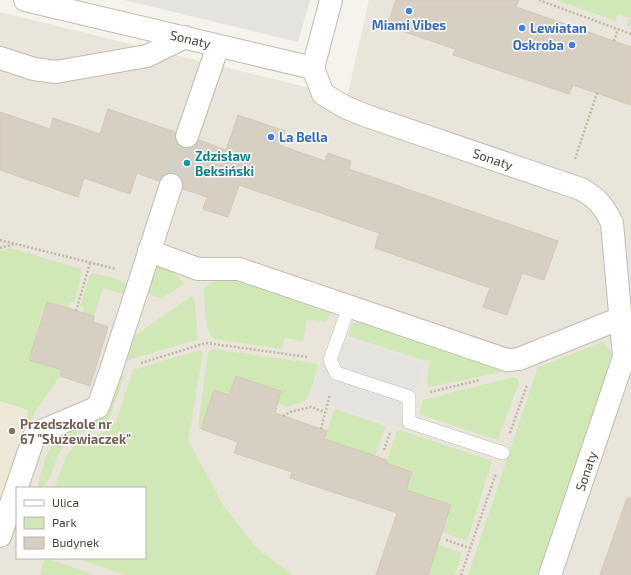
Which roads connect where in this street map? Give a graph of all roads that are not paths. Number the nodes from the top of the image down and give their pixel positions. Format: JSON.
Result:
{"nodes":[{"id":1,"x":25,"y":0,"type":"edge"},
{"id":2,"x":331,"y":0,"type":"edge"},
{"id":3,"x":185,"y":37,"type":"junction"},
{"id":4,"x":218,"y":46,"type":"junction"},
{"id":5,"x":0,"y":58,"type":"edge"},
{"id":6,"x":313,"y":68,"type":"junction"},
{"id":7,"x":187,"y":136,"type":"tunnel mouth"},
{"id":8,"x":171,"y":185,"type":"tunnel mouth"},
{"id":9,"x":149,"y":251,"type":"junction"},
{"id":10,"x":349,"y":307,"type":"junction"},
{"id":11,"x":624,"y":307,"type":"edge"},
{"id":12,"x":503,"y":453,"type":"dead end"},
{"id":13,"x":17,"y":487,"type":"edge"},
{"id":14,"x":16,"y":491,"type":"edge"},
{"id":15,"x":0,"y":536,"type":"edge"},
{"id":16,"x":550,"y":575,"type":"edge"}],
"edges":[{"from":1,"to":3,"type":"street","name":"Sonaty"},
{"from":2,"to":6,"type":"street"},
{"from":3,"to":4,"type":"street","name":"Sonaty"},
{"from":3,"to":5,"type":"street"},
{"from":4,"to":6,"type":"street","name":"Sonaty"},
{"from":4,"to":7,"type":"street"},
{"from":6,"to":11,"type":"street","name":"Sonaty"},
{"from":8,"to":9,"type":"street"},
{"from":9,"to":10,"type":"street"},
{"from":9,"to":13,"type":"street"},
{"from":10,"to":11,"type":"street"},
{"from":10,"to":12,"type":"lane"},
{"from":11,"to":16,"type":"street","name":"Sonaty"},
{"from":14,"to":15,"type":"street"}]}
